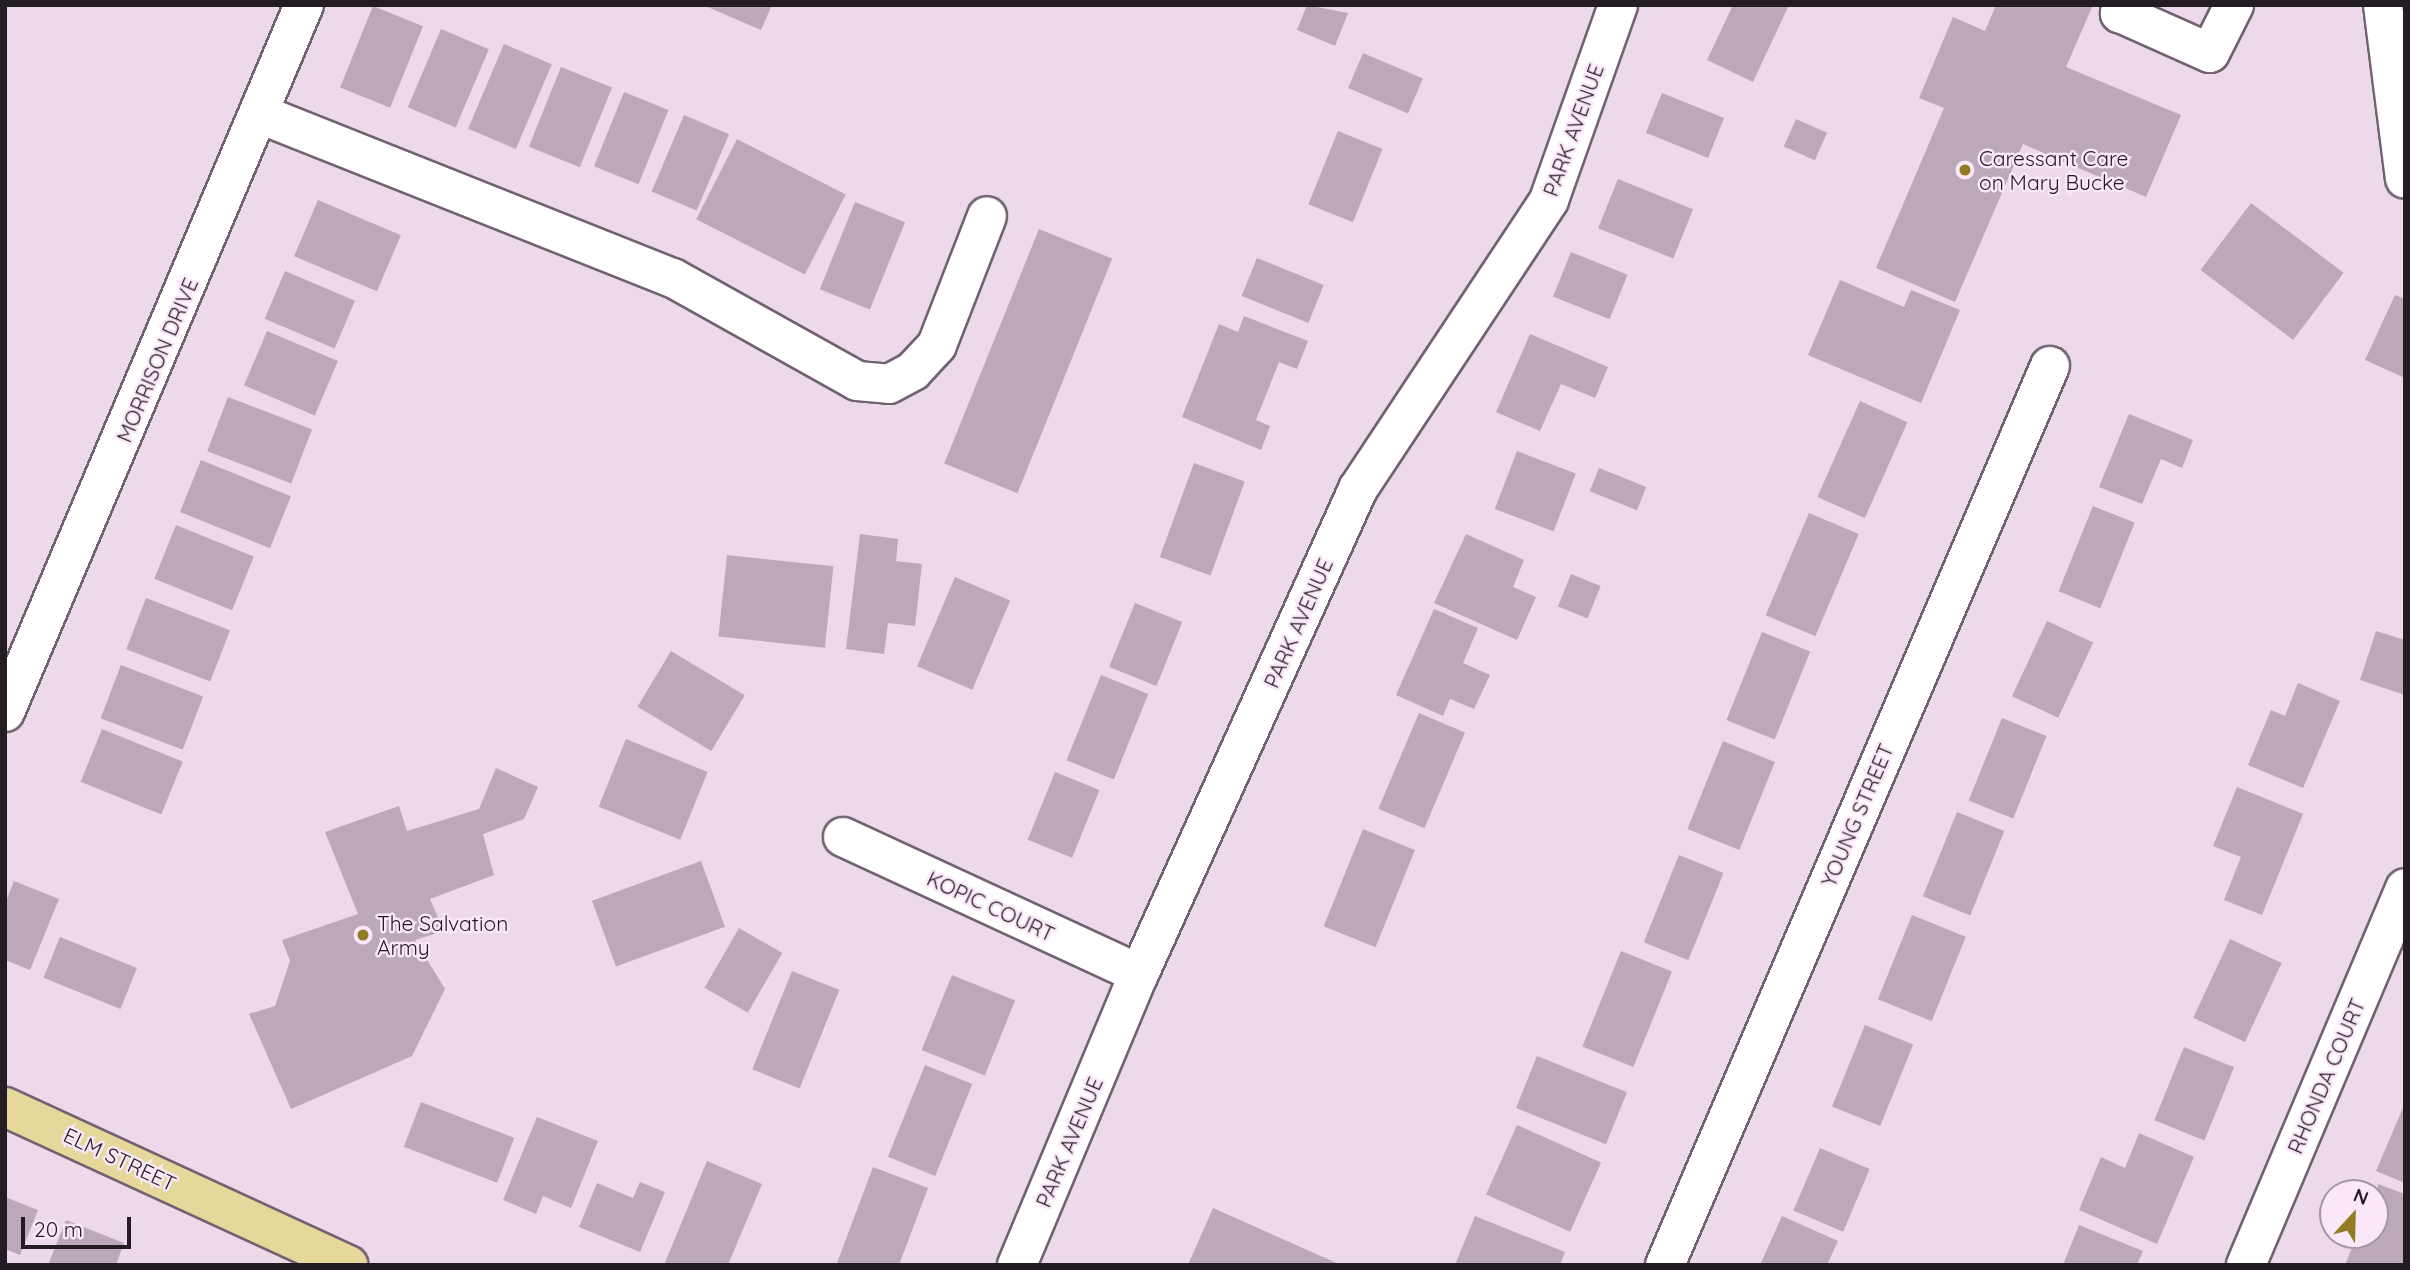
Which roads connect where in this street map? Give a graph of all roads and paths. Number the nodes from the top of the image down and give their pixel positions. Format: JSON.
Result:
{"nodes":[{"id":1,"x":304,"y":5,"type":"edge"},
{"id":2,"x":1619,"y":5,"type":"edge"},
{"id":3,"x":2123,"y":5,"type":"edge"},
{"id":4,"x":2234,"y":5,"type":"edge"},
{"id":5,"x":2383,"y":5,"type":"edge"},
{"id":6,"x":260,"y":114,"type":"junction"},
{"id":7,"x":2405,"y":179,"type":"edge"},
{"id":8,"x":987,"y":216,"type":"dead end"},
{"id":9,"x":2050,"y":366,"type":"dead end"},
{"id":10,"x":5,"y":712,"type":"edge"},
{"id":11,"x":843,"y":837,"type":"dead end"},
{"id":12,"x":2405,"y":888,"type":"edge"},
{"id":13,"x":1139,"y":974,"type":"junction"},
{"id":14,"x":5,"y":1107,"type":"edge"},
{"id":15,"x":293,"y":1253,"type":"edge"},
{"id":16,"x":348,"y":1265,"type":"edge"},
{"id":17,"x":1017,"y":1265,"type":"edge"},
{"id":18,"x":1665,"y":1265,"type":"edge"},
{"id":19,"x":2246,"y":1265,"type":"edge"}],
"edges":[{"from":1,"to":6,"type":"street","name":"MORRISON DRIVE"},
{"from":2,"to":13,"type":"street","name":"PARK AVENUE"},
{"from":3,"to":4,"type":"street"},
{"from":5,"to":7,"type":"street"},
{"from":6,"to":8,"type":"street"},
{"from":6,"to":10,"type":"street","name":"MORRISON DRIVE"},
{"from":9,"to":18,"type":"street","name":"YOUNG STREET"},
{"from":11,"to":13,"type":"street","name":"KOPIC COURT"},
{"from":12,"to":19,"type":"street","name":"RHONDA COURT"},
{"from":13,"to":17,"type":"street","name":"PARK AVENUE"},
{"from":14,"to":15,"type":"main road","name":"ELM STREET"},
{"from":15,"to":16,"type":"main road","name":"ELM STREET"}]}
